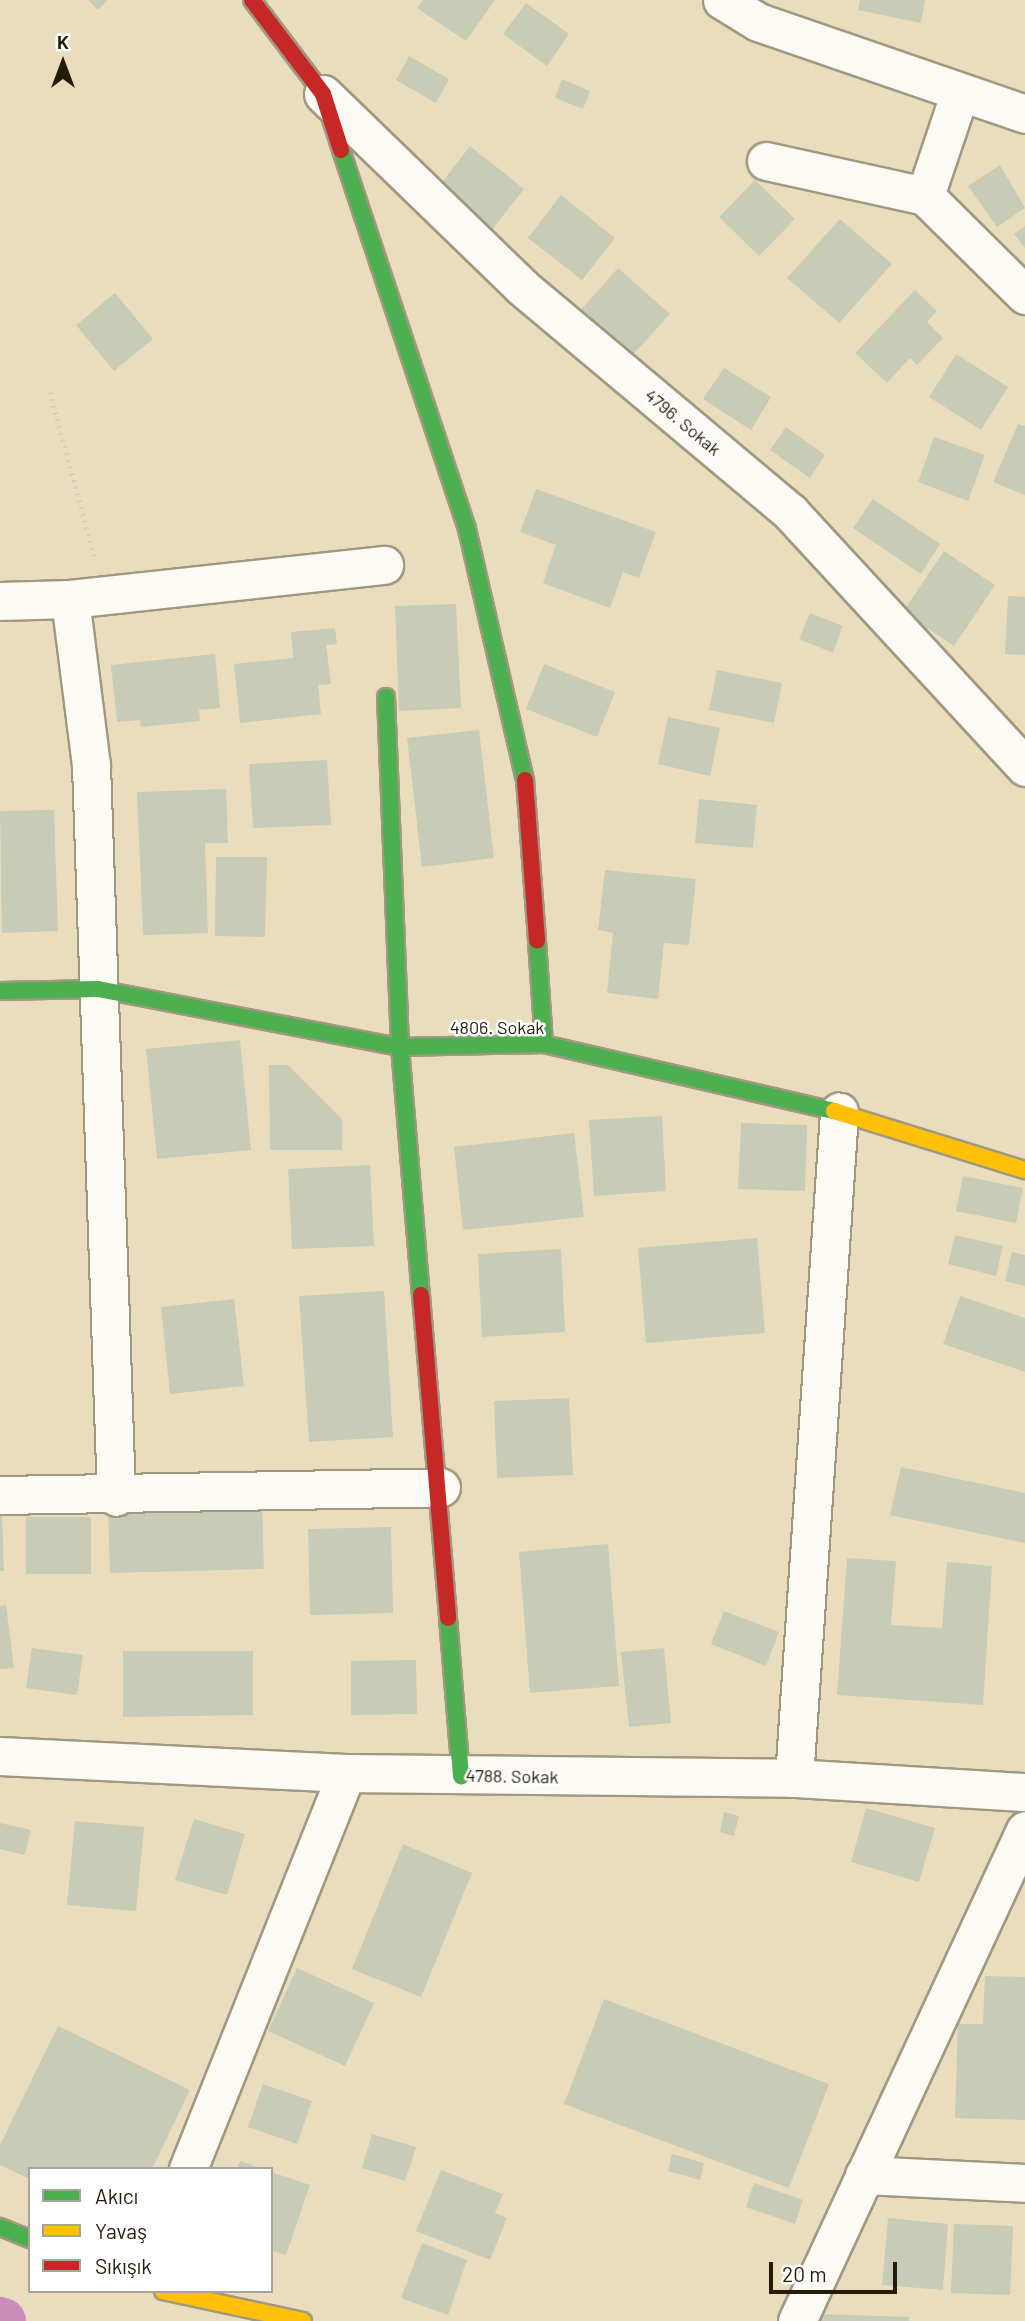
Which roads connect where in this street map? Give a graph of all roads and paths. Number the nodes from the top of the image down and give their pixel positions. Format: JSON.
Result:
{"nodes":[{"id":1,"x":251,"y":0,"type":"edge"},
{"id":2,"x":722,"y":0,"type":"edge"},
{"id":3,"x":323,"y":94,"type":"junction"},
{"id":4,"x":959,"y":95,"type":"junction"},
{"id":5,"x":1025,"y":114,"type":"edge"},
{"id":6,"x":766,"y":160,"type":"dead end"},
{"id":7,"x":925,"y":196,"type":"junction"},
{"id":8,"x":1025,"y":295,"type":"edge"},
{"id":9,"x":50,"y":392,"type":"dead end"},
{"id":10,"x":384,"y":565,"type":"dead end"},
{"id":11,"x":88,"y":598,"type":"junction"},
{"id":12,"x":0,"y":601,"type":"edge"},
{"id":13,"x":386,"y":697,"type":"dead end"},
{"id":14,"x":1025,"y":767,"type":"edge"},
{"id":15,"x":98,"y":989,"type":"junction"},
{"id":16,"x":0,"y":991,"type":"edge"},
{"id":17,"x":544,"y":1044,"type":"junction"},
{"id":18,"x":400,"y":1047,"type":"junction"},
{"id":19,"x":839,"y":1112,"type":"junction"},
{"id":20,"x":1025,"y":1170,"type":"edge"},
{"id":21,"x":441,"y":1487,"type":"junction"},
{"id":22,"x":0,"y":1495,"type":"edge"},
{"id":23,"x":116,"y":1497,"type":"junction"},
{"id":24,"x":0,"y":1756,"type":"edge"},
{"id":25,"x":346,"y":1773,"type":"junction"},
{"id":26,"x":461,"y":1776,"type":"junction"},
{"id":27,"x":794,"y":1778,"type":"junction"},
{"id":28,"x":1025,"y":1792,"type":"edge"},
{"id":29,"x":1025,"y":1830,"type":"edge"},
{"id":30,"x":189,"y":2167,"type":"edge"},
{"id":31,"x":864,"y":2175,"type":"junction"},
{"id":32,"x":1025,"y":2183,"type":"edge"},
{"id":33,"x":0,"y":2227,"type":"edge"},
{"id":34,"x":28,"y":2238,"type":"edge"},
{"id":35,"x":172,"y":2293,"type":"edge"},
{"id":36,"x":303,"y":2321,"type":"edge"},
{"id":37,"x":797,"y":2321,"type":"edge"}],
"edges":[{"from":1,"to":3,"type":"street"},
{"from":2,"to":4,"type":"street"},
{"from":3,"to":14,"type":"street","name":"4796. Sokak"},
{"from":3,"to":17,"type":"street"},
{"from":4,"to":5,"type":"street"},
{"from":4,"to":7,"type":"street"},
{"from":6,"to":7,"type":"street"},
{"from":7,"to":8,"type":"street"},
{"from":9,"to":11,"type":"path"},
{"from":10,"to":11,"type":"street"},
{"from":11,"to":12,"type":"street"},
{"from":11,"to":15,"type":"street"},
{"from":13,"to":18,"type":"street"},
{"from":15,"to":16,"type":"street","name":"4806. Sokak"},
{"from":15,"to":18,"type":"street","name":"4806. Sokak"},
{"from":15,"to":23,"type":"street"},
{"from":17,"to":18,"type":"street","name":"4806. Sokak"},
{"from":17,"to":19,"type":"street","name":"4806. Sokak"},
{"from":18,"to":21,"type":"street"},
{"from":19,"to":20,"type":"street","name":"4806. Sokak"},
{"from":19,"to":27,"type":"street"},
{"from":21,"to":23,"type":"street"},
{"from":21,"to":26,"type":"street"},
{"from":22,"to":23,"type":"street"},
{"from":24,"to":25,"type":"street","name":"4788. Sokak"},
{"from":25,"to":26,"type":"street","name":"4788. Sokak"},
{"from":25,"to":30,"type":"street"},
{"from":26,"to":27,"type":"street","name":"4788. Sokak"},
{"from":27,"to":28,"type":"street","name":"4788. Sokak"},
{"from":29,"to":31,"type":"street"},
{"from":31,"to":32,"type":"street"},
{"from":31,"to":37,"type":"street"},
{"from":33,"to":34,"type":"street"},
{"from":35,"to":36,"type":"street"}]}
